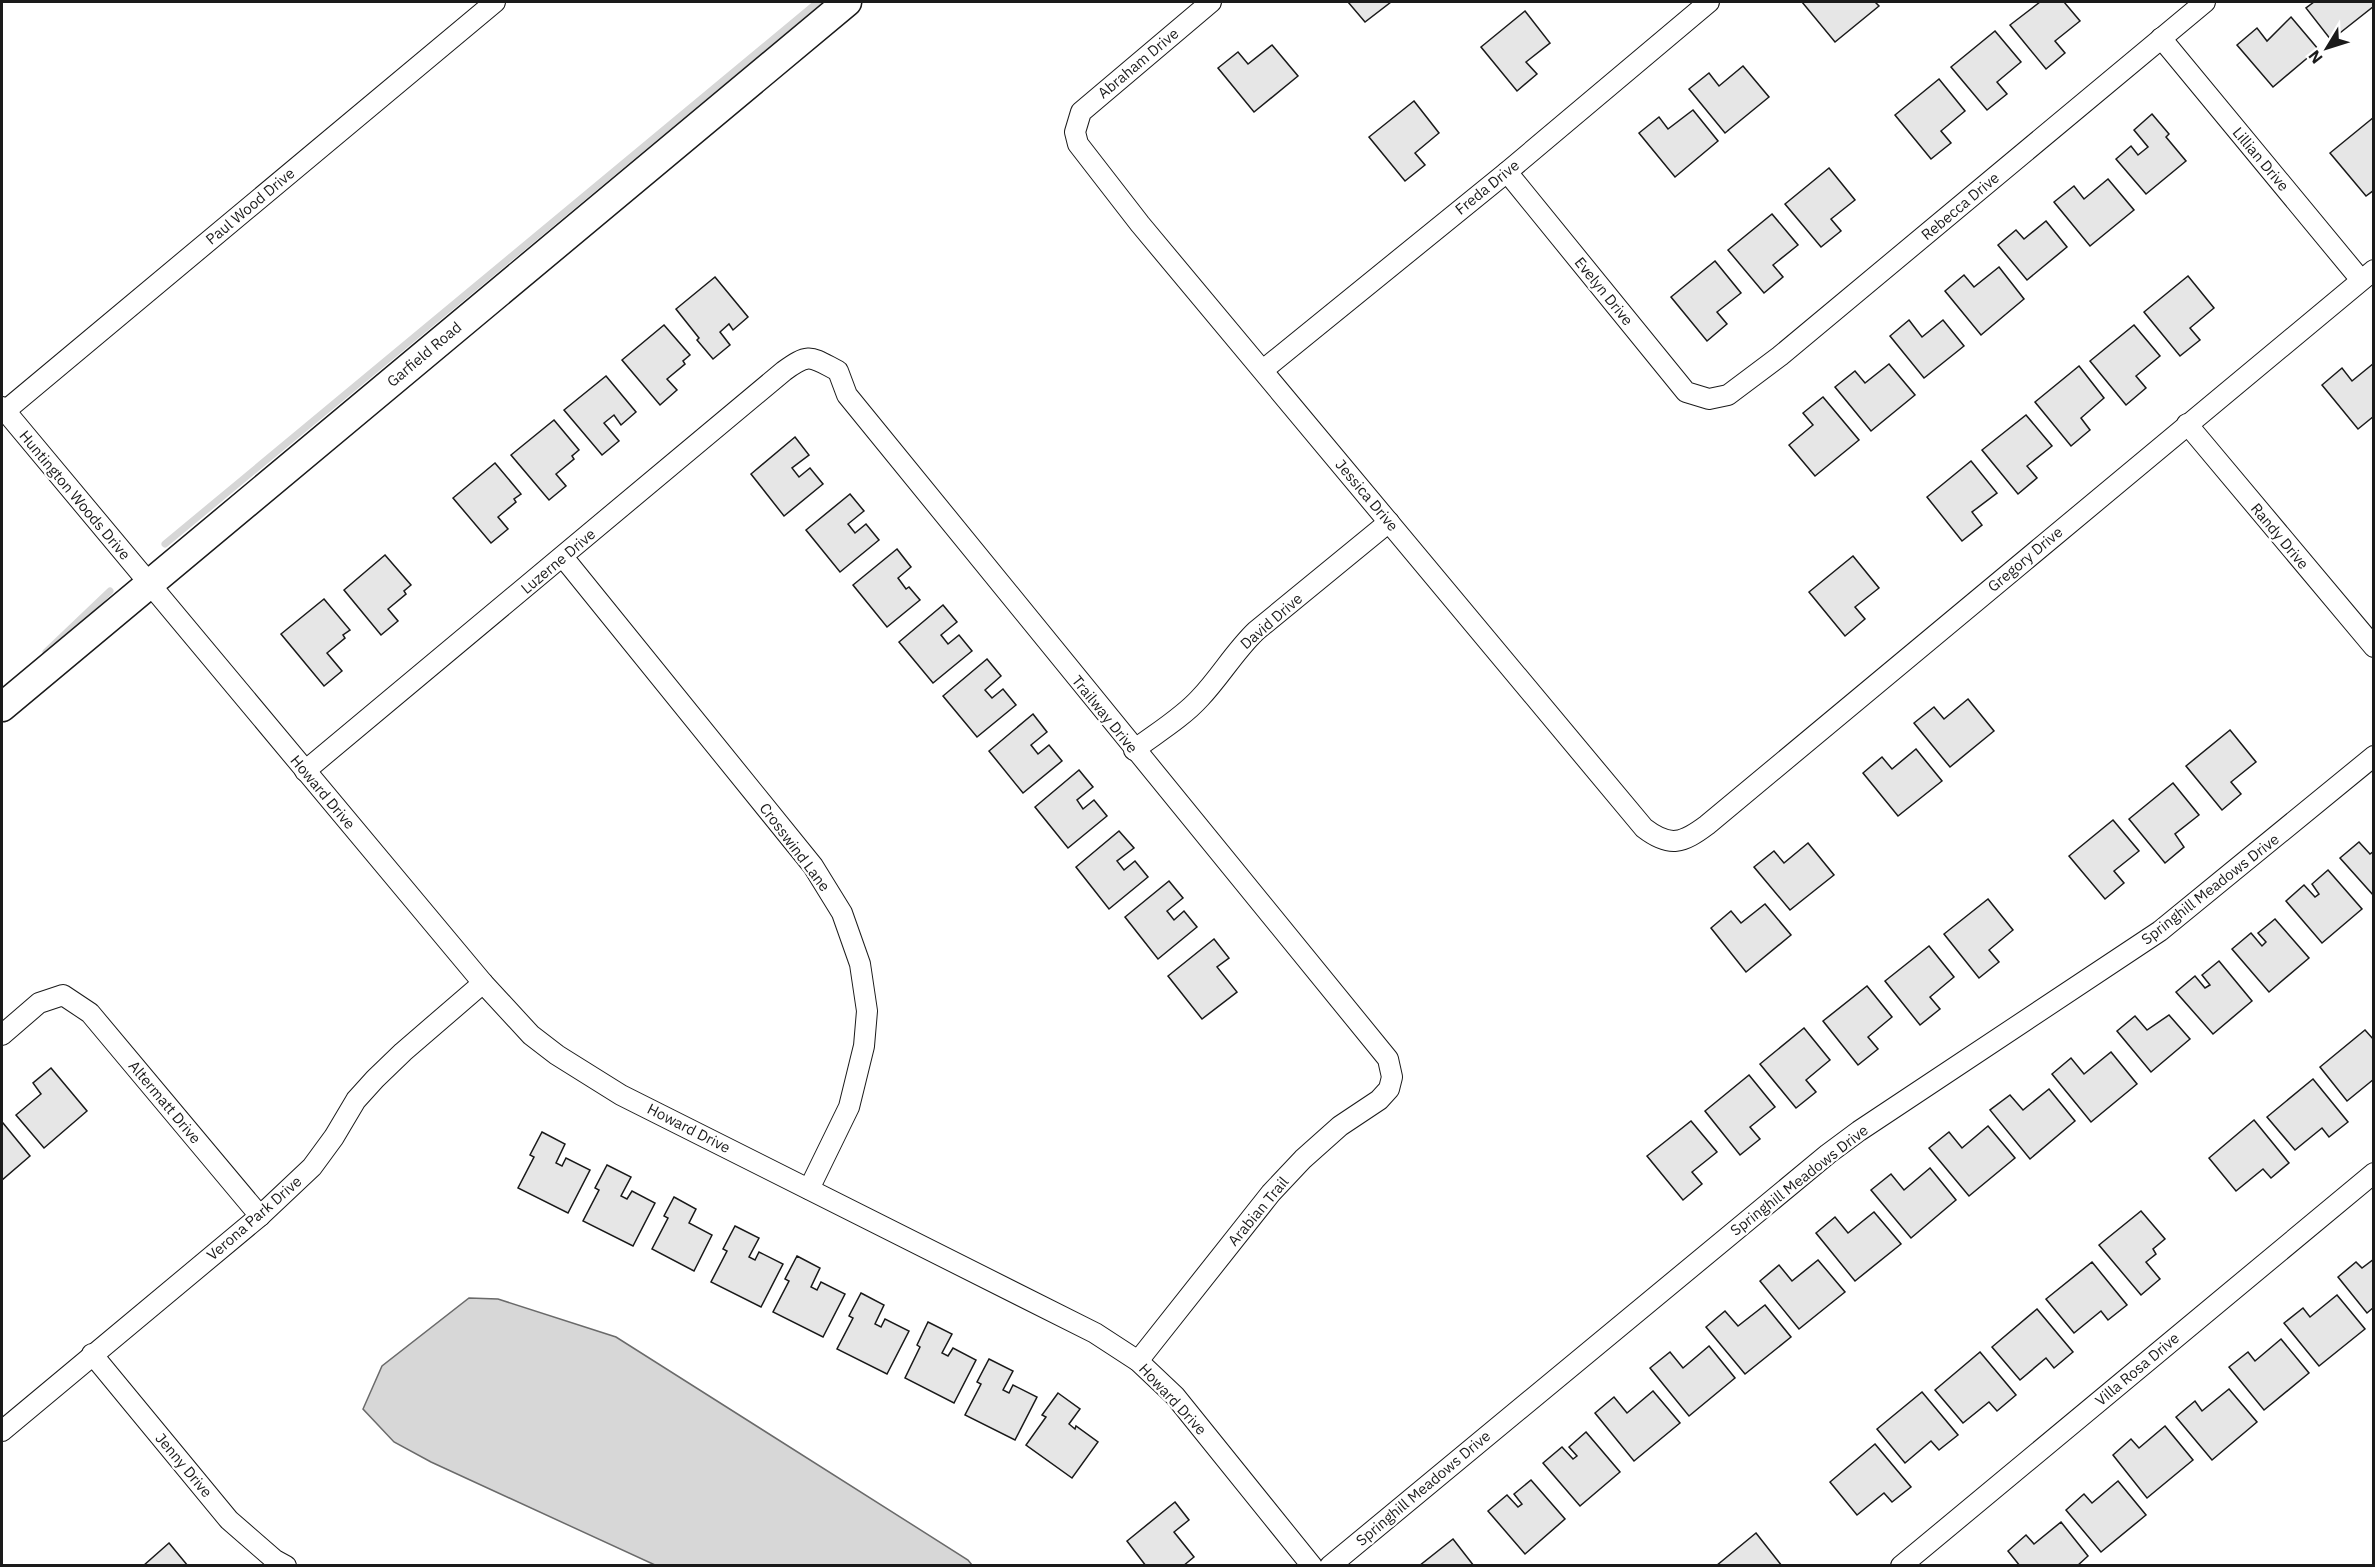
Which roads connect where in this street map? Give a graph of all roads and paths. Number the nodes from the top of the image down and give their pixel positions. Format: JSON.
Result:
{"nodes":[{"id":1,"x":495,"y":2,"type":"edge"},
{"id":2,"x":847,"y":2,"type":"edge"},
{"id":3,"x":1211,"y":2,"type":"edge"},
{"id":4,"x":1709,"y":2,"type":"edge"},
{"id":5,"x":2205,"y":2,"type":"edge"},
{"id":6,"x":2161,"y":38,"type":"junction"},
{"id":7,"x":1075,"y":132,"type":"joint"},
{"id":8,"x":1507,"y":172,"type":"junction"},
{"id":9,"x":2367,"y":275,"type":"edge"},
{"id":10,"x":813,"y":357,"type":"joint"},
{"id":11,"x":1263,"y":370,"type":"junction"},
{"id":12,"x":1709,"y":399,"type":"joint"},
{"id":13,"x":3,"y":409,"type":"edge"},
{"id":14,"x":2187,"y":424,"type":"junction"},
{"id":15,"x":1389,"y":522,"type":"junction"},
{"id":16,"x":563,"y":557,"type":"junction"},
{"id":17,"x":149,"y":584,"type":"junction"},
{"id":18,"x":2373,"y":647,"type":"edge"},
{"id":19,"x":2,"y":707,"type":"edge"},
{"id":20,"x":1134,"y":750,"type":"junction"},
{"id":21,"x":2373,"y":756,"type":"edge"},
{"id":22,"x":305,"y":771,"type":"junction"},
{"id":23,"x":1675,"y":842,"type":"joint"},
{"id":24,"x":483,"y":983,"type":"junction"},
{"id":25,"x":2,"y":1035,"type":"edge"},
{"id":26,"x":1392,"y":1077,"type":"joint"},
{"id":27,"x":2373,"y":1173,"type":"edge"},
{"id":28,"x":809,"y":1189,"type":"junction"},
{"id":29,"x":260,"y":1216,"type":"junction"},
{"id":30,"x":92,"y":1354,"type":"junction"},
{"id":31,"x":1138,"y":1361,"type":"junction"},
{"id":32,"x":2,"y":1431,"type":"edge"},
{"id":33,"x":286,"y":1566,"type":"edge"},
{"id":34,"x":1312,"y":1566,"type":"edge"},
{"id":35,"x":1330,"y":1566,"type":"edge"},
{"id":36,"x":1901,"y":1566,"type":"edge"}],
"edges":[{"from":1,"to":13,"type":"street","name":"Paul Wood Drive"},
{"from":2,"to":17,"type":"street","name":"Garfield Road"},
{"from":3,"to":7,"type":"street","name":"Abraham Drive"},
{"from":4,"to":8,"type":"street","name":"Freda Drive"},
{"from":5,"to":6,"type":"street","name":"Rebecca Drive"},
{"from":6,"to":9,"type":"street","name":"Lillian Drive"},
{"from":6,"to":12,"type":"street","name":"Rebecca Drive"},
{"from":7,"to":11,"type":"street","name":"Jessica Drive"},
{"from":8,"to":11,"type":"street","name":"Freda Drive"},
{"from":8,"to":12,"type":"street","name":"Evelyn Drive"},
{"from":9,"to":14,"type":"street","name":"Gregory Drive"},
{"from":10,"to":16,"type":"street","name":"Luzerne Drive"},
{"from":10,"to":20,"type":"street","name":"Trailway Drive"},
{"from":11,"to":15,"type":"street","name":"Jessica Drive"},
{"from":13,"to":17,"type":"street","name":"Huntington Woods Drive"},
{"from":14,"to":18,"type":"street","name":"Randy Drive"},
{"from":14,"to":23,"type":"street","name":"Gregory Drive"},
{"from":15,"to":20,"type":"street","name":"David Drive"},
{"from":15,"to":23,"type":"street","name":"Jessica Drive"},
{"from":16,"to":22,"type":"street","name":"Luzerne Drive"},
{"from":16,"to":28,"type":"street","name":"Crosswind Lane"},
{"from":17,"to":19,"type":"street","name":"Garfield Road"},
{"from":17,"to":22,"type":"street","name":"Howard Drive"},
{"from":20,"to":26,"type":"street","name":"Trailway Drive"},
{"from":21,"to":35,"type":"street","name":"Springhill Meadows Drive"},
{"from":22,"to":24,"type":"street","name":"Howard Drive"},
{"from":24,"to":28,"type":"street","name":"Howard Drive"},
{"from":24,"to":29,"type":"street","name":"Verona Park Drive"},
{"from":25,"to":29,"type":"street","name":"Altermatt Drive"},
{"from":26,"to":31,"type":"street","name":"Arabian Trail"},
{"from":27,"to":36,"type":"street","name":"Villa Rosa Drive"},
{"from":28,"to":31,"type":"street","name":"Howard Drive"},
{"from":29,"to":30,"type":"street","name":"Verona Park Drive"},
{"from":30,"to":32,"type":"street","name":"Verona Park Drive"},
{"from":30,"to":33,"type":"street","name":"Jenny Drive"},
{"from":31,"to":34,"type":"street","name":"Howard Drive"}]}
